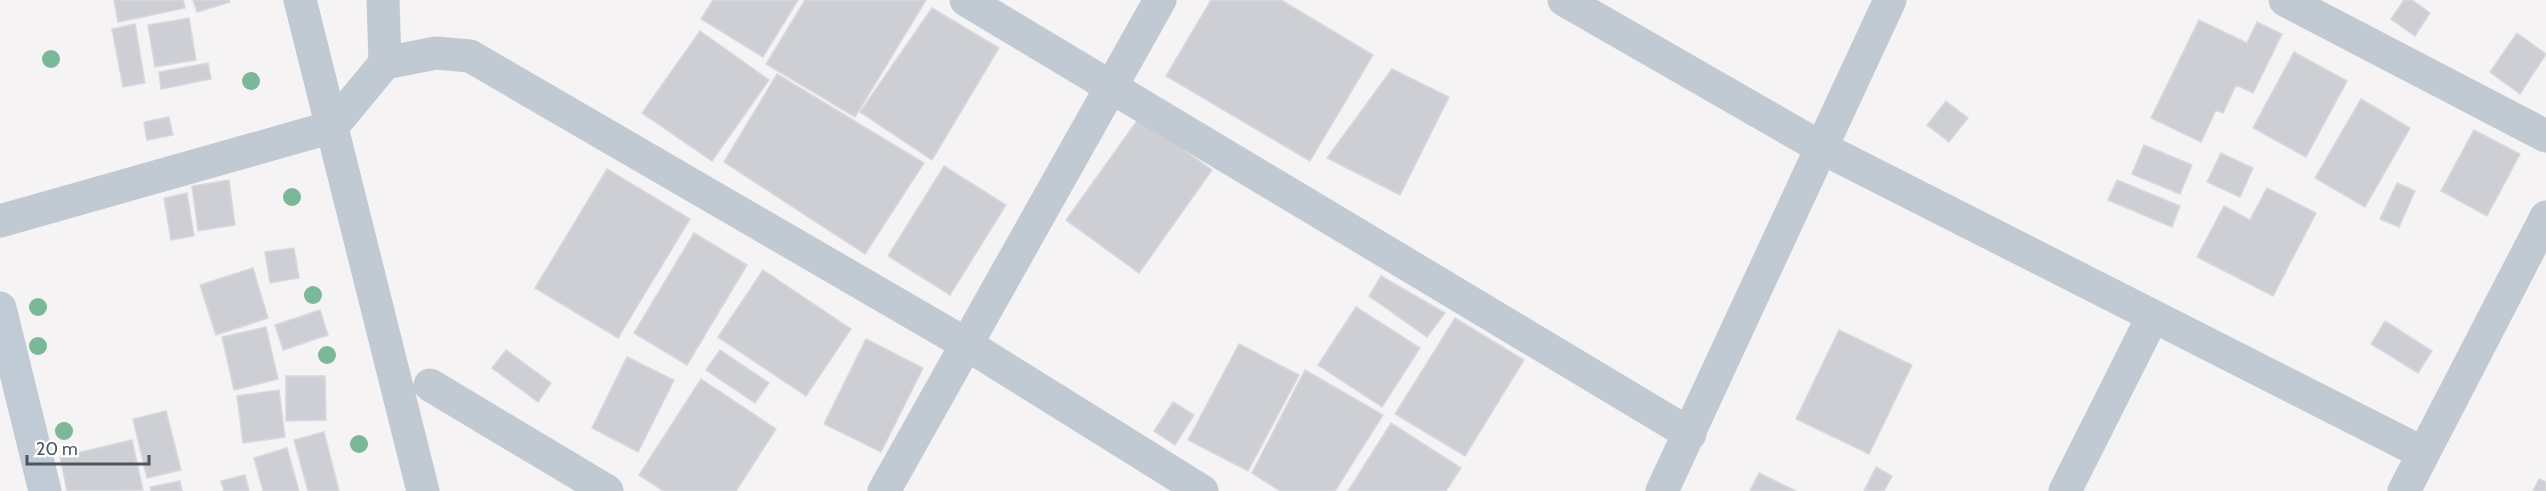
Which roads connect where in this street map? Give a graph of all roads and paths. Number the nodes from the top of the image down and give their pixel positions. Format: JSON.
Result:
{"nodes":[{"id":1,"x":300,"y":0,"type":"edge"},
{"id":2,"x":383,"y":0,"type":"edge"},
{"id":3,"x":966,"y":0,"type":"edge"},
{"id":4,"x":1160,"y":0,"type":"edge"},
{"id":5,"x":1563,"y":0,"type":"edge"},
{"id":6,"x":1890,"y":0,"type":"edge"},
{"id":7,"x":2285,"y":0,"type":"edge"},
{"id":8,"x":385,"y":63,"type":"junction"},
{"id":9,"x":1110,"y":89,"type":"junction"},
{"id":10,"x":332,"y":127,"type":"junction"},
{"id":11,"x":2546,"y":136,"type":"edge"},
{"id":12,"x":1820,"y":147,"type":"junction"},
{"id":13,"x":2546,"y":217,"type":"edge"},
{"id":14,"x":0,"y":221,"type":"edge"},
{"id":15,"x":0,"y":308,"type":"edge"},
{"id":16,"x":2153,"y":316,"type":"junction"},
{"id":17,"x":966,"y":344,"type":"junction"},
{"id":18,"x":430,"y":385,"type":"dead end"},
{"id":19,"x":1690,"y":434,"type":"junction"},
{"id":20,"x":2423,"y":453,"type":"junction"},
{"id":21,"x":45,"y":491,"type":"edge"},
{"id":22,"x":423,"y":491,"type":"edge"},
{"id":23,"x":607,"y":491,"type":"edge"},
{"id":24,"x":884,"y":491,"type":"edge"},
{"id":25,"x":1202,"y":491,"type":"edge"},
{"id":26,"x":1662,"y":491,"type":"edge"},
{"id":27,"x":2065,"y":491,"type":"edge"},
{"id":28,"x":2404,"y":491,"type":"edge"}],
"edges":[{"from":1,"to":10,"type":"street"},
{"from":2,"to":8,"type":"street"},
{"from":3,"to":9,"type":"street"},
{"from":4,"to":9,"type":"street"},
{"from":5,"to":12,"type":"street"},
{"from":6,"to":12,"type":"street"},
{"from":7,"to":11,"type":"street"},
{"from":8,"to":10,"type":"street"},
{"from":8,"to":17,"type":"street"},
{"from":9,"to":17,"type":"street"},
{"from":9,"to":19,"type":"street"},
{"from":10,"to":14,"type":"street"},
{"from":10,"to":22,"type":"street"},
{"from":12,"to":16,"type":"street"},
{"from":12,"to":19,"type":"street"},
{"from":13,"to":20,"type":"street"},
{"from":15,"to":21,"type":"street"},
{"from":16,"to":20,"type":"street"},
{"from":16,"to":27,"type":"street"},
{"from":17,"to":24,"type":"street"},
{"from":17,"to":25,"type":"street"},
{"from":18,"to":23,"type":"street"},
{"from":19,"to":26,"type":"street"},
{"from":20,"to":28,"type":"street"}]}
